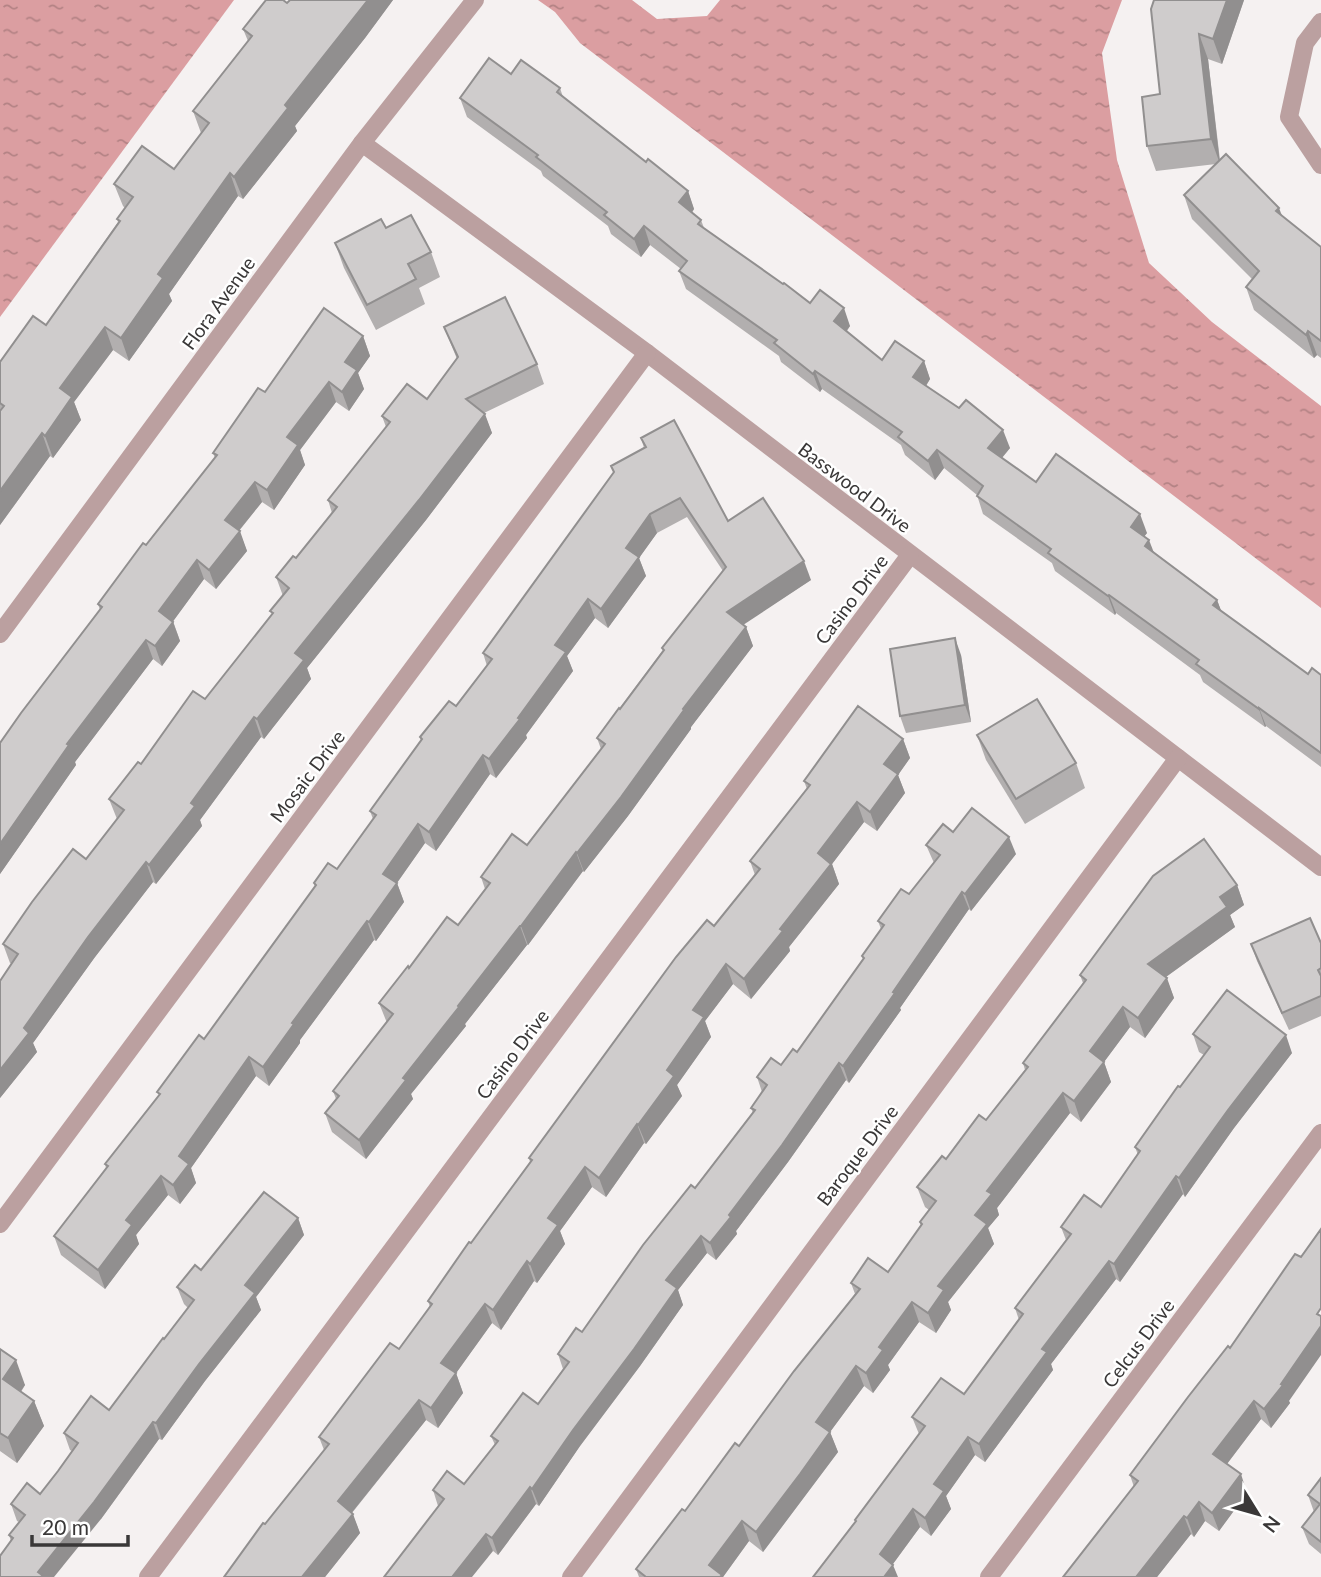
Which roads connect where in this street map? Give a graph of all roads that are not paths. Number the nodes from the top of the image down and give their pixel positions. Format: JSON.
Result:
{"nodes":[{"id":1,"x":475,"y":0,"type":"edge"},
{"id":2,"x":1321,"y":22,"type":"edge"},
{"id":3,"x":362,"y":143,"type":"junction"},
{"id":4,"x":1321,"y":165,"type":"edge"},
{"id":5,"x":647,"y":353,"type":"junction"},
{"id":6,"x":910,"y":555,"type":"junction"},
{"id":7,"x":0,"y":634,"type":"edge"},
{"id":8,"x":1178,"y":758,"type":"junction"},
{"id":9,"x":1321,"y":866,"type":"edge"},
{"id":10,"x":1321,"y":1133,"type":"edge"},
{"id":11,"x":0,"y":1224,"type":"edge"},
{"id":12,"x":148,"y":1577,"type":"edge"},
{"id":13,"x":571,"y":1577,"type":"edge"},
{"id":14,"x":989,"y":1577,"type":"edge"}],
"edges":[{"from":1,"to":3,"type":"street","name":"Flora Avenue"},
{"from":2,"to":4,"type":"street"},
{"from":3,"to":5,"type":"street","name":"Basswood Drive"},
{"from":3,"to":7,"type":"street","name":"Flora Avenue"},
{"from":5,"to":6,"type":"street","name":"Basswood Drive"},
{"from":5,"to":11,"type":"street","name":"Mosaic Drive"},
{"from":6,"to":8,"type":"street","name":"Basswood Drive"},
{"from":6,"to":12,"type":"street","name":"Casino Drive"},
{"from":8,"to":9,"type":"street","name":"Basswood Drive"},
{"from":8,"to":13,"type":"street","name":"Baroque Drive"},
{"from":10,"to":14,"type":"street","name":"Celcus Drive"}]}
